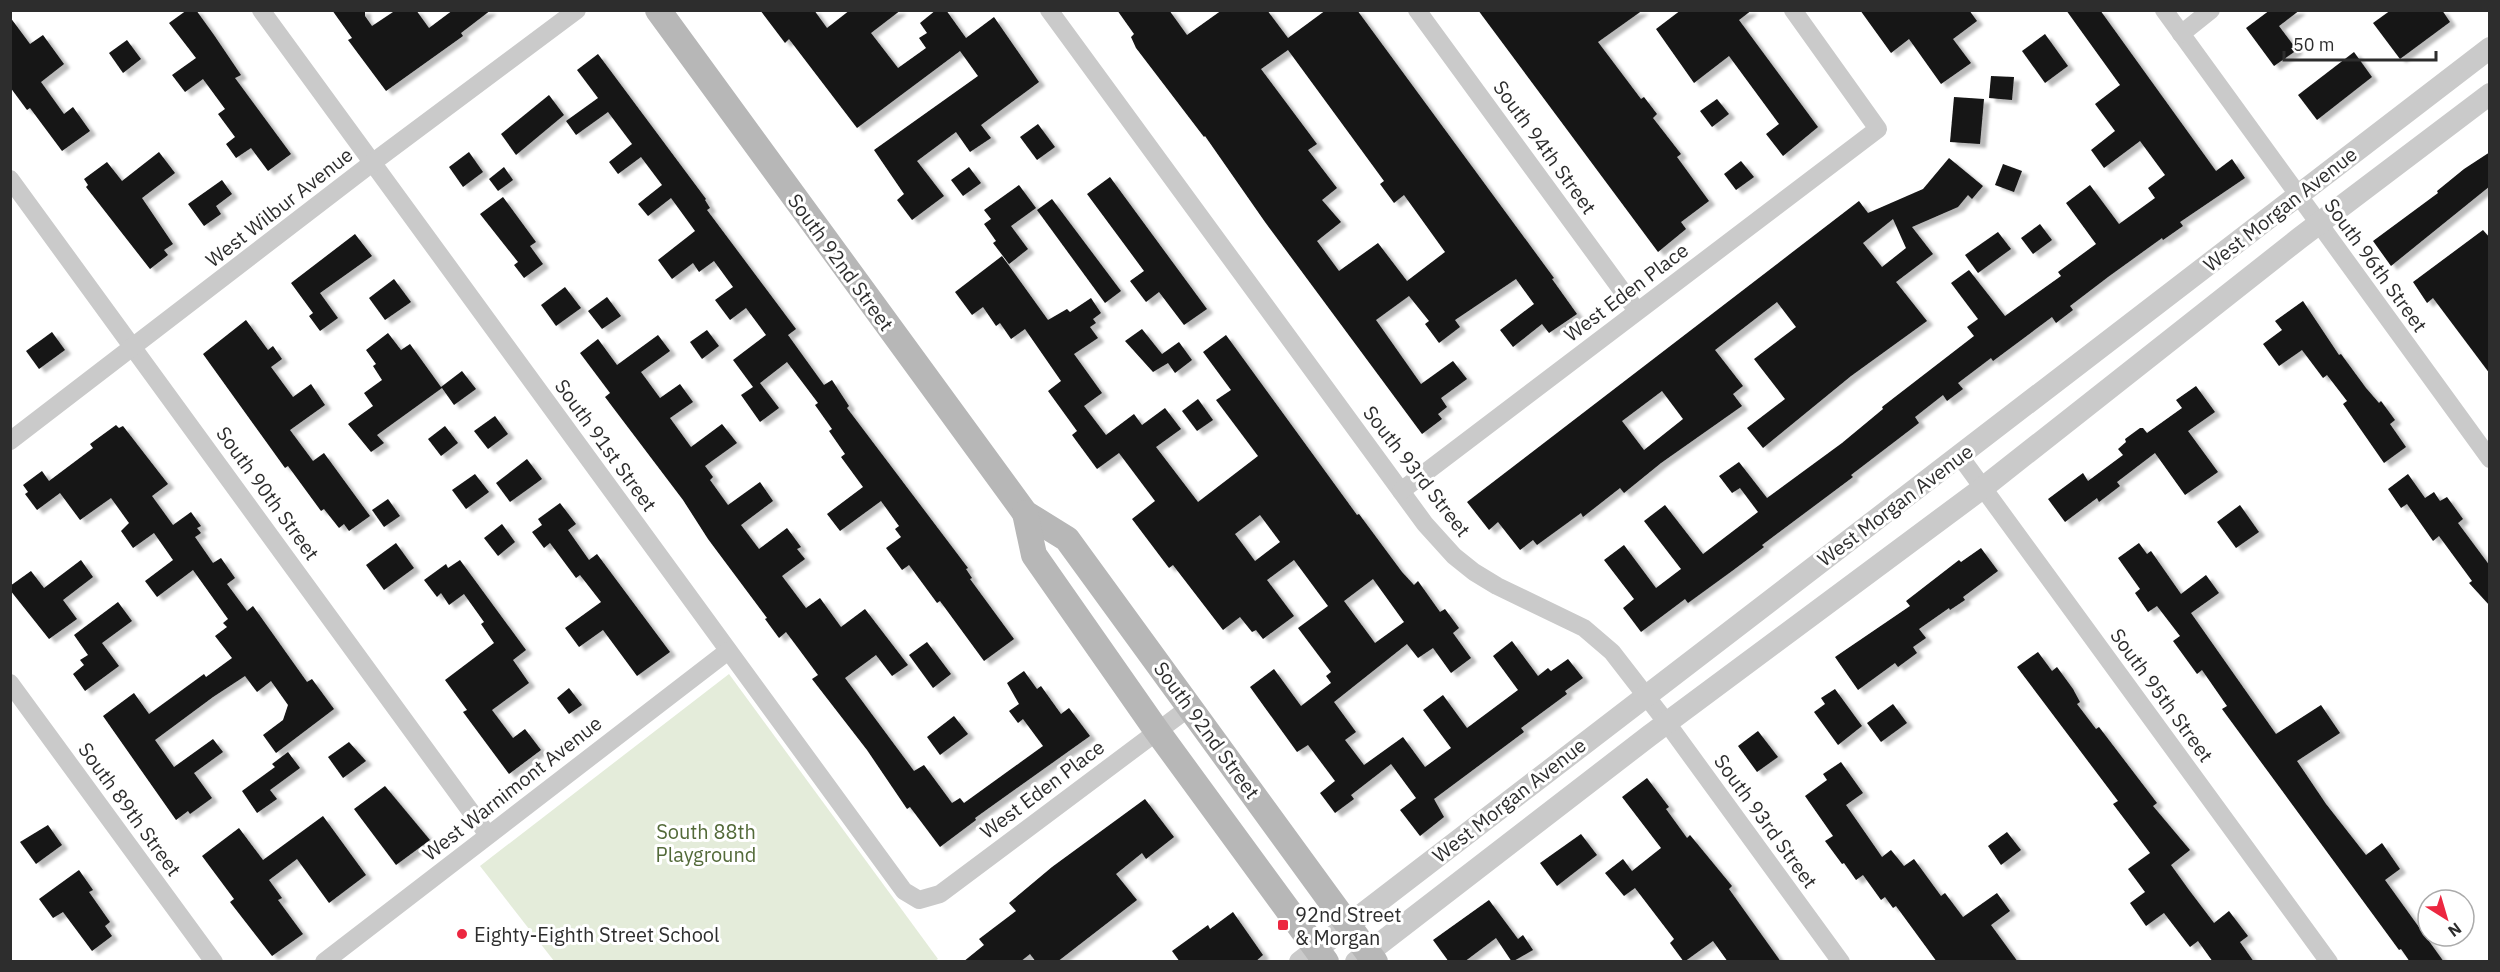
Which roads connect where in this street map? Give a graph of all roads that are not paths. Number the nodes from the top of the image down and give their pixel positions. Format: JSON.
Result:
{"nodes":[{"id":1,"x":261,"y":10,"type":"edge"},
{"id":2,"x":577,"y":10,"type":"edge"},
{"id":3,"x":658,"y":10,"type":"edge"},
{"id":4,"x":1049,"y":10,"type":"edge"},
{"id":5,"x":1417,"y":10,"type":"edge"},
{"id":6,"x":1793,"y":10,"type":"edge"},
{"id":7,"x":2164,"y":10,"type":"edge"},
{"id":8,"x":2211,"y":10,"type":"edge"},
{"id":9,"x":2181,"y":34,"type":"junction"},
{"id":10,"x":2490,"y":48,"type":"edge"},
{"id":11,"x":2490,"y":94,"type":"edge"},
{"id":12,"x":2400,"y":117,"type":"junction"},
{"id":13,"x":2422,"y":145,"type":"junction"},
{"id":14,"x":372,"y":163,"type":"junction"},
{"id":15,"x":10,"y":178,"type":"edge"},
{"id":16,"x":2297,"y":197,"type":"junction"},
{"id":17,"x":2318,"y":224,"type":"junction"},
{"id":18,"x":2206,"y":266,"type":"junction"},
{"id":19,"x":2229,"y":294,"type":"junction"},
{"id":20,"x":1637,"y":311,"type":"junction"},
{"id":21,"x":134,"y":348,"type":"junction"},
{"id":22,"x":10,"y":441,"type":"edge"},
{"id":23,"x":1959,"y":455,"type":"junction"},
{"id":24,"x":2490,"y":459,"type":"edge"},
{"id":25,"x":1984,"y":487,"type":"junction"},
{"id":26,"x":1401,"y":491,"type":"junction"},
{"id":27,"x":1025,"y":513,"type":"junction"},
{"id":28,"x":728,"y":651,"type":"junction"},
{"id":29,"x":10,"y":683,"type":"edge"},
{"id":30,"x":1645,"y":696,"type":"junction"},
{"id":31,"x":1190,"y":707,"type":"junction"},
{"id":32,"x":1667,"y":723,"type":"junction"},
{"id":33,"x":1157,"y":731,"type":"junction"},
{"id":34,"x":488,"y":835,"type":"junction"},
{"id":35,"x":1460,"y":838,"type":"junction"},
{"id":36,"x":1480,"y":865,"type":"junction"},
{"id":37,"x":920,"y":900,"type":"joint"},
{"id":38,"x":1348,"y":925,"type":"junction"},
{"id":39,"x":1314,"y":957,"type":"edge"},
{"id":40,"x":1366,"y":958,"type":"edge"},
{"id":41,"x":214,"y":962,"type":"edge"},
{"id":42,"x":324,"y":962,"type":"edge"},
{"id":43,"x":1841,"y":962,"type":"edge"},
{"id":44,"x":2329,"y":962,"type":"edge"}],
"edges":[{"from":1,"to":14,"type":"street","name":"South 91st Street"},
{"from":2,"to":14,"type":"street","name":"West Wilbur Avenue"},
{"from":3,"to":27,"type":"main road","name":"South 92nd Street"},
{"from":4,"to":26,"type":"street","name":"South 93rd Street"},
{"from":5,"to":20,"type":"street","name":"South 94th Street"},
{"from":6,"to":20,"type":"street","name":"West Eden Place"},
{"from":7,"to":9,"type":"street","name":"South 96th Street"},
{"from":8,"to":9,"type":"street"},
{"from":9,"to":16,"type":"street","name":"South 96th Street"},
{"from":10,"to":12,"type":"street","name":"West Morgan Avenue"},
{"from":11,"to":13,"type":"street","name":"West Morgan Avenue"},
{"from":12,"to":13,"type":"street"},
{"from":12,"to":16,"type":"street","name":"West Morgan Avenue"},
{"from":13,"to":17,"type":"street","name":"West Morgan Avenue"},
{"from":14,"to":21,"type":"street","name":"West Wilbur Avenue"},
{"from":14,"to":28,"type":"street","name":"South 91st Street"},
{"from":15,"to":21,"type":"street","name":"South 90th Street"},
{"from":16,"to":17,"type":"street","name":"South 96th Street"},
{"from":16,"to":18,"type":"street","name":"West Morgan Avenue"},
{"from":17,"to":19,"type":"street","name":"West Morgan Avenue"},
{"from":17,"to":24,"type":"street","name":"South 96th Street"},
{"from":18,"to":19,"type":"street"},
{"from":18,"to":23,"type":"street","name":"West Morgan Avenue"},
{"from":19,"to":25,"type":"street","name":"West Morgan Avenue"},
{"from":20,"to":26,"type":"street","name":"West Eden Place"},
{"from":21,"to":22,"type":"street","name":"West Wilbur Avenue"},
{"from":21,"to":34,"type":"street","name":"South 90th Street"},
{"from":23,"to":25,"type":"street","name":"South 95th Street"},
{"from":23,"to":30,"type":"street","name":"West Morgan Avenue"},
{"from":25,"to":32,"type":"street","name":"West Morgan Avenue"},
{"from":25,"to":44,"type":"street","name":"South 95th Street"},
{"from":26,"to":30,"type":"street","name":"South 93rd Street"},
{"from":27,"to":31,"type":"main road","name":"South 92nd Street"},
{"from":27,"to":33,"type":"main road","name":"South 92nd Street"},
{"from":28,"to":34,"type":"street","name":"West Warnimont Avenue"},
{"from":28,"to":37,"type":"street","name":"South 91st Street"},
{"from":29,"to":41,"type":"street","name":"South 89th Street"},
{"from":30,"to":32,"type":"street","name":"South 93rd Street"},
{"from":30,"to":35,"type":"street","name":"West Morgan Avenue"},
{"from":31,"to":33,"type":"street","name":"West Eden Place"},
{"from":31,"to":38,"type":"main road","name":"South 92nd Street"},
{"from":32,"to":36,"type":"street","name":"West Morgan Avenue"},
{"from":32,"to":43,"type":"street","name":"South 93rd Street"},
{"from":33,"to":37,"type":"street","name":"West Eden Place"},
{"from":33,"to":39,"type":"main road","name":"South 92nd Street"},
{"from":34,"to":42,"type":"street","name":"West Warnimont Avenue"},
{"from":35,"to":36,"type":"street"},
{"from":35,"to":38,"type":"street","name":"West Morgan Avenue"},
{"from":36,"to":40,"type":"street","name":"West Morgan Avenue"},
{"from":38,"to":39,"type":"street","name":"West Morgan Avenue"},
{"from":38,"to":40,"type":"main road","name":"South 92nd Street"}]}
